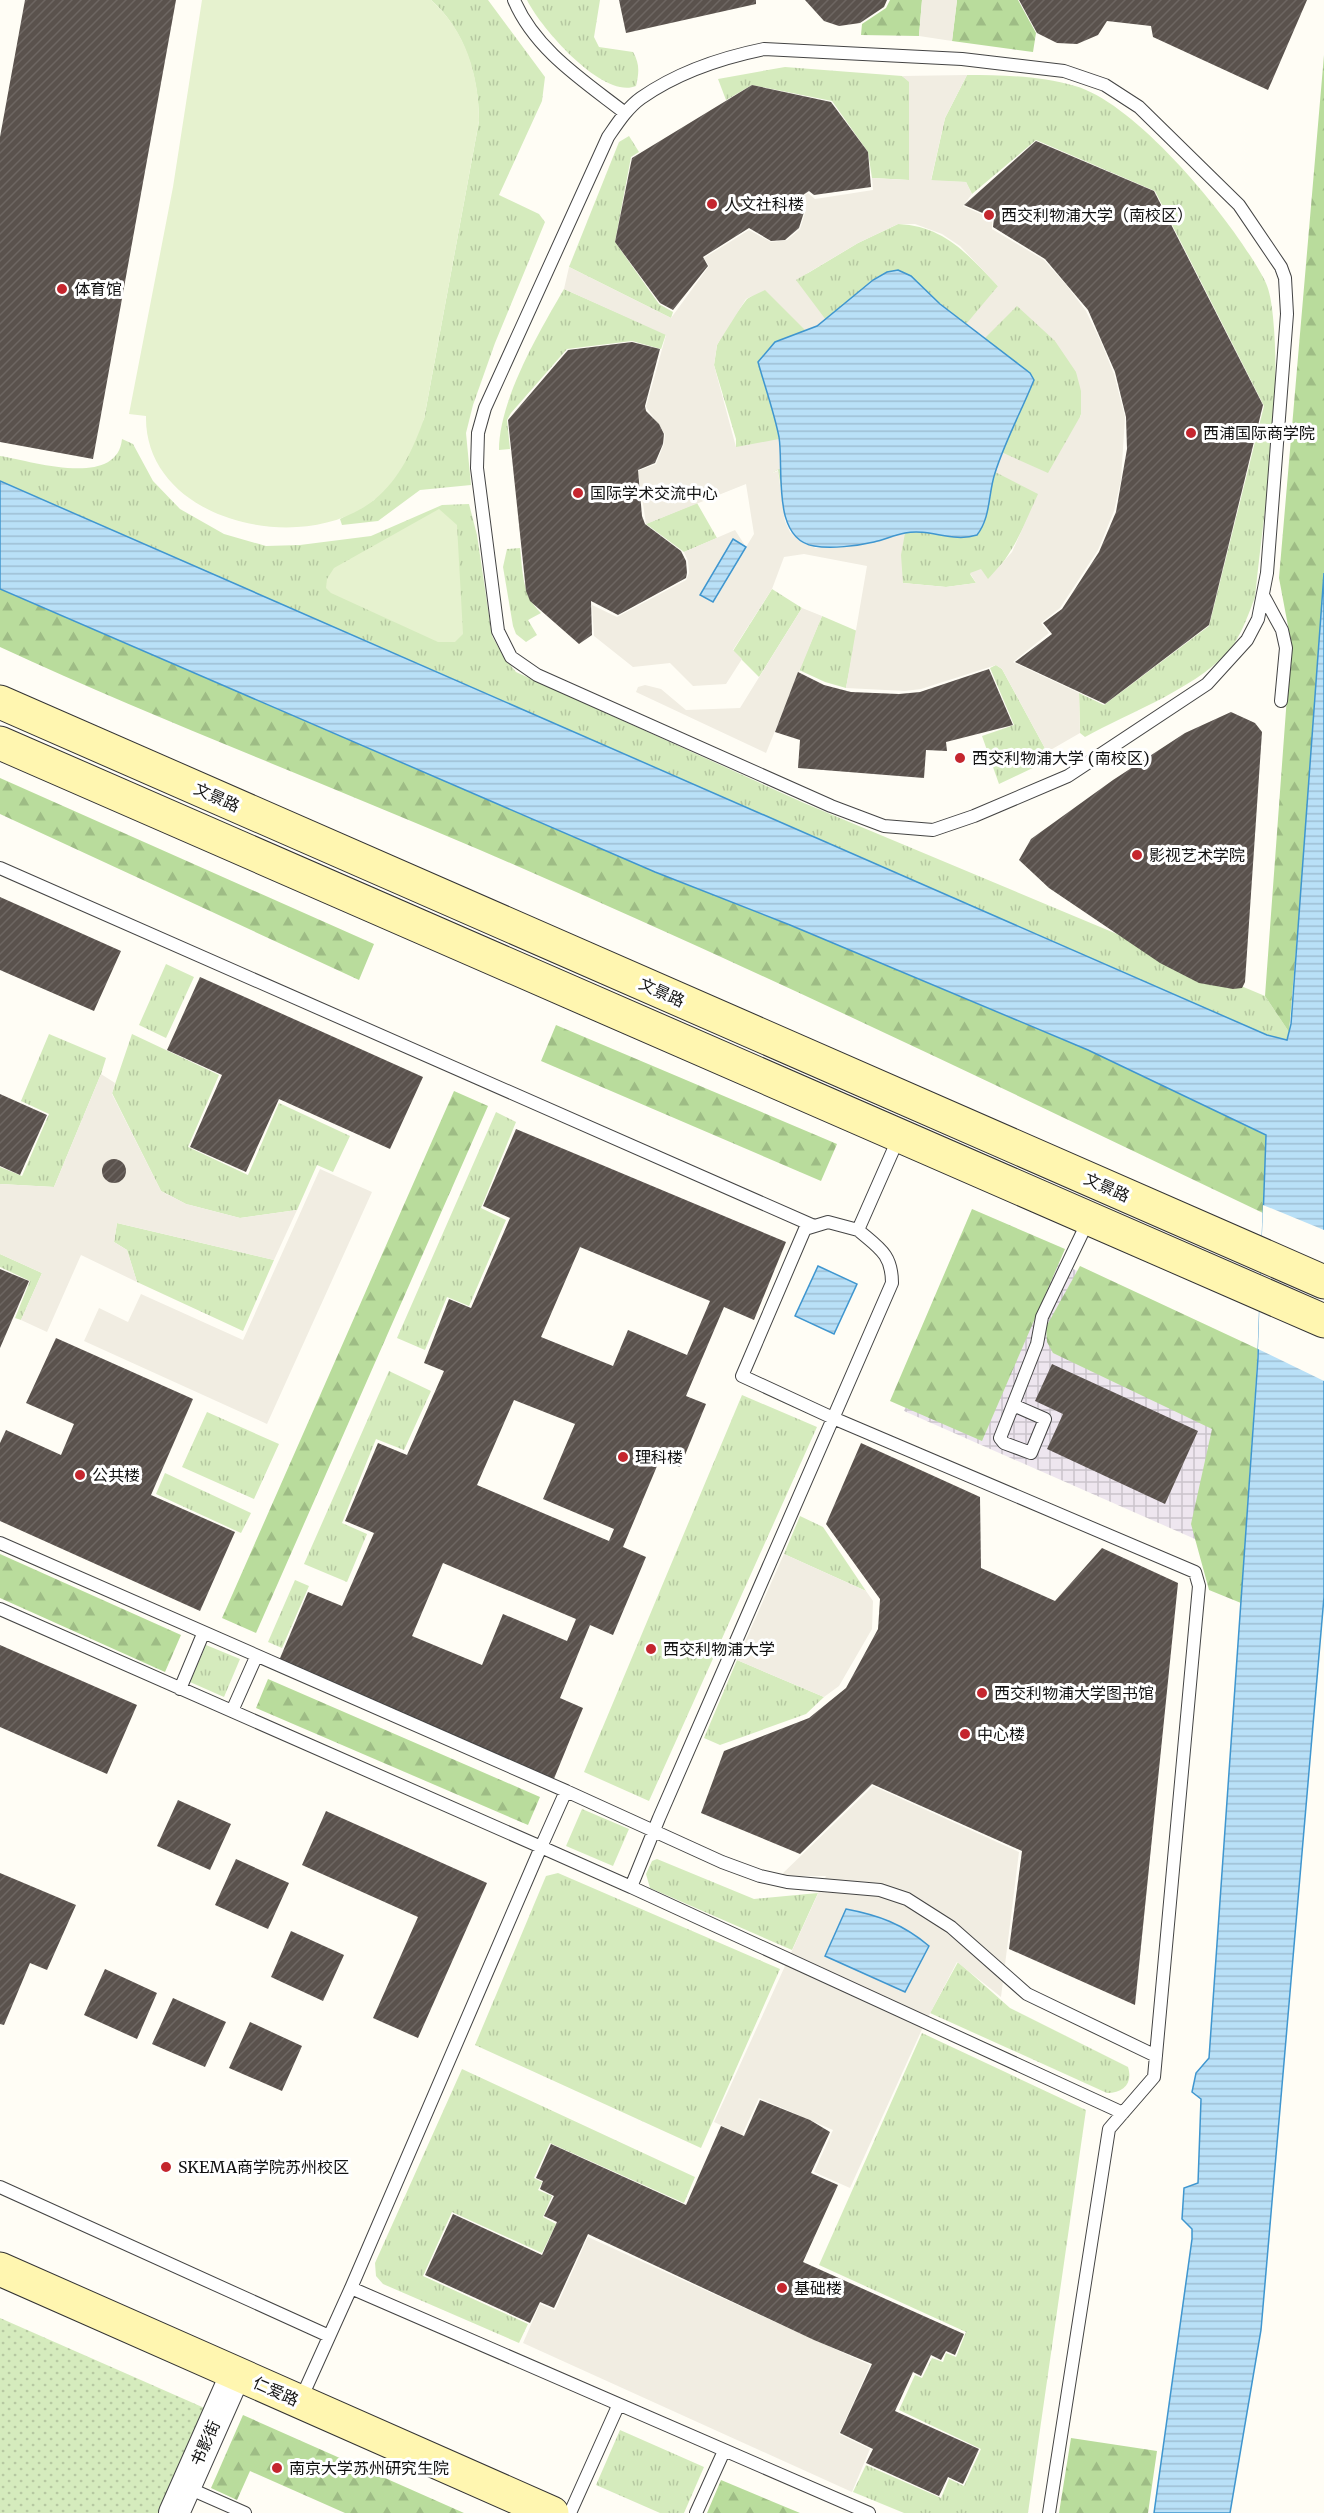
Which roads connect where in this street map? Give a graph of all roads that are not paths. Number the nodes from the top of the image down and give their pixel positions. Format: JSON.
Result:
{"nodes":[{"id":1,"x":514,"y":1,"type":"edge"},
{"id":2,"x":625,"y":113,"type":"junction"},
{"id":3,"x":1263,"y":595,"type":"junction"},
{"id":4,"x":1281,"y":701,"type":"dead end"},
{"id":5,"x":0,"y":702,"type":"edge"},
{"id":6,"x":0,"y":743,"type":"edge"},
{"id":7,"x":0,"y":868,"type":"edge"},
{"id":8,"x":900,"y":1136,"type":"junction"},
{"id":9,"x":1089,"y":1219,"type":"junction"},
{"id":10,"x":814,"y":1226,"type":"junction"},
{"id":11,"x":858,"y":1230,"type":"junction"},
{"id":12,"x":1324,"y":1282,"type":"edge"},
{"id":13,"x":1324,"y":1321,"type":"edge"},
{"id":14,"x":1013,"y":1406,"type":"dead end"},
{"id":15,"x":833,"y":1418,"type":"junction"},
{"id":16,"x":0,"y":1543,"type":"edge"},
{"id":17,"x":0,"y":1610,"type":"edge"},
{"id":18,"x":203,"y":1634,"type":"junction"},
{"id":19,"x":256,"y":1657,"type":"junction"},
{"id":20,"x":180,"y":1689,"type":"junction"},
{"id":21,"x":232,"y":1711,"type":"junction"},
{"id":22,"x":566,"y":1791,"type":"junction"},
{"id":23,"x":654,"y":1831,"type":"junction"},
{"id":24,"x":541,"y":1847,"type":"junction"},
{"id":25,"x":631,"y":1887,"type":"junction"},
{"id":26,"x":1156,"y":2056,"type":"junction"},
{"id":27,"x":1123,"y":2113,"type":"junction"},
{"id":28,"x":0,"y":2187,"type":"edge"},
{"id":29,"x":0,"y":2269,"type":"edge"},
{"id":30,"x":351,"y":2288,"type":"junction"},
{"id":31,"x":329,"y":2336,"type":"junction"},
{"id":32,"x":236,"y":2373,"type":"junction"},
{"id":33,"x":300,"y":2401,"type":"junction"},
{"id":34,"x":618,"y":2406,"type":"junction"},
{"id":35,"x":724,"y":2451,"type":"junction"},
{"id":36,"x":179,"y":2500,"type":"edge"},
{"id":37,"x":532,"y":2509,"type":"edge"},
{"id":38,"x":246,"y":2513,"type":"edge"},
{"id":39,"x":570,"y":2513,"type":"edge"},
{"id":40,"x":696,"y":2513,"type":"edge"},
{"id":41,"x":869,"y":2513,"type":"edge"},
{"id":42,"x":1048,"y":2513,"type":"edge"}],
"edges":[{"from":1,"to":2,"type":"lane"},
{"from":2,"to":3,"type":"lane"},
{"from":2,"to":3,"type":"lane"},
{"from":3,"to":4,"type":"lane"},
{"from":5,"to":12,"type":"main road","name":"文景路"},
{"from":6,"to":8,"type":"main road"},
{"from":7,"to":10,"type":"lane"},
{"from":8,"to":9,"type":"main road"},
{"from":8,"to":11,"type":"lane"},
{"from":9,"to":13,"type":"main road"},
{"from":9,"to":14,"type":"lane"},
{"from":10,"to":11,"type":"lane"},
{"from":10,"to":15,"type":"lane"},
{"from":11,"to":15,"type":"lane"},
{"from":15,"to":23,"type":"lane"},
{"from":15,"to":26,"type":"lane"},
{"from":16,"to":18,"type":"lane"},
{"from":17,"to":20,"type":"lane"},
{"from":18,"to":19,"type":"lane"},
{"from":18,"to":20,"type":"lane"},
{"from":19,"to":21,"type":"lane"},
{"from":19,"to":22,"type":"lane"},
{"from":20,"to":21,"type":"lane"},
{"from":21,"to":24,"type":"lane"},
{"from":22,"to":23,"type":"lane"},
{"from":22,"to":24,"type":"lane"},
{"from":23,"to":25,"type":"lane"},
{"from":23,"to":26,"type":"lane"},
{"from":24,"to":25,"type":"lane"},
{"from":24,"to":30,"type":"lane"},
{"from":25,"to":27,"type":"lane"},
{"from":26,"to":27,"type":"lane"},
{"from":27,"to":42,"type":"lane"},
{"from":28,"to":31,"type":"lane"},
{"from":29,"to":32,"type":"main road","name":"仁爱路"},
{"from":30,"to":31,"type":"lane"},
{"from":30,"to":34,"type":"lane"},
{"from":31,"to":33,"type":"lane"},
{"from":32,"to":33,"type":"main road","name":"仁爱路"},
{"from":32,"to":36,"type":"street","name":"书影街"},
{"from":33,"to":37,"type":"main road","name":"仁爱路"},
{"from":34,"to":35,"type":"lane"},
{"from":34,"to":39,"type":"lane"},
{"from":35,"to":40,"type":"lane"},
{"from":35,"to":41,"type":"lane"},
{"from":36,"to":38,"type":"lane"}]}
